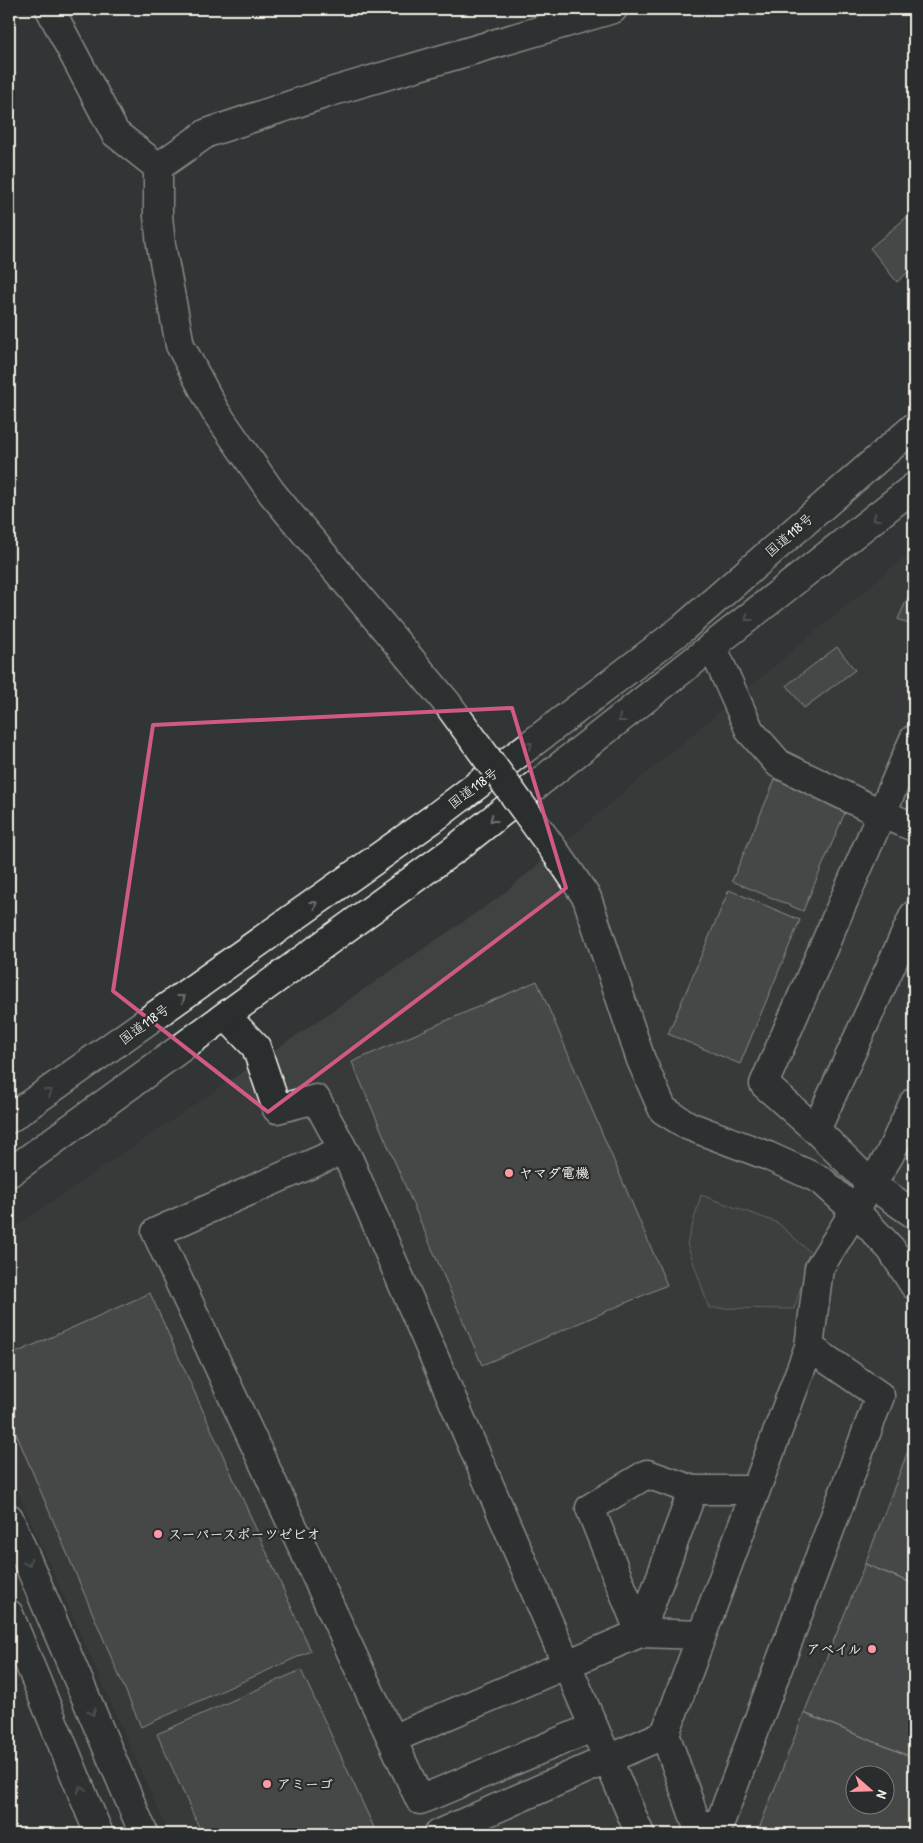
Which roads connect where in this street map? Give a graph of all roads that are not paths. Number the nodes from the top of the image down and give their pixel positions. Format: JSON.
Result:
{"nodes":[{"id":1,"x":50,"y":9,"type":"edge"},
{"id":2,"x":613,"y":9,"type":"edge"},
{"id":3,"x":158,"y":167,"type":"junction"},
{"id":4,"x":914,"y":427,"type":"edge"},
{"id":5,"x":914,"y":487,"type":"edge"},
{"id":6,"x":712,"y":646,"type":"junction"},
{"id":7,"x":914,"y":738,"type":"edge"},
{"id":8,"x":882,"y":814,"type":"junction"},
{"id":9,"x":914,"y":827,"type":"edge"},
{"id":10,"x":914,"y":915,"type":"edge"},
{"id":11,"x":227,"y":1016,"type":"junction"},
{"id":12,"x":914,"y":1102,"type":"edge"},
{"id":13,"x":9,"y":1119,"type":"edge"},
{"id":14,"x":816,"y":1130,"type":"junction"},
{"id":15,"x":343,"y":1150,"type":"junction"},
{"id":16,"x":9,"y":1173,"type":"edge"},
{"id":17,"x":872,"y":1185,"type":"junction"},
{"id":18,"x":854,"y":1210,"type":"junction"},
{"id":19,"x":914,"y":1214,"type":"edge"},
{"id":20,"x":914,"y":1285,"type":"edge"},
{"id":21,"x":809,"y":1347,"type":"junction"},
{"id":22,"x":692,"y":1490,"type":"junction"},
{"id":23,"x":756,"y":1490,"type":"junction"},
{"id":24,"x":9,"y":1518,"type":"edge"},
{"id":25,"x":9,"y":1614,"type":"edge"},
{"id":26,"x":640,"y":1633,"type":"junction"},
{"id":27,"x":702,"y":1635,"type":"junction"},
{"id":28,"x":567,"y":1665,"type":"junction"},
{"id":29,"x":594,"y":1727,"type":"junction"},
{"id":30,"x":665,"y":1734,"type":"junction"},
{"id":31,"x":392,"y":1739,"type":"junction"},
{"id":32,"x":608,"y":1759,"type":"junction"},
{"id":33,"x":420,"y":1800,"type":"junction"},
{"id":34,"x":100,"y":1834,"type":"edge"},
{"id":35,"x":144,"y":1834,"type":"edge"},
{"id":36,"x":437,"y":1834,"type":"edge"},
{"id":37,"x":640,"y":1834,"type":"edge"}],
"edges":[{"from":1,"to":3,"type":"main road"},
{"from":2,"to":3,"type":"main road"},
{"from":3,"to":18,"type":"main road","bridge":true},
{"from":13,"to":4,"type":"main road","name":"国道118号","one_way":true},
{"from":5,"to":6,"type":"main road","one_way":true},
{"from":6,"to":8,"type":"main road"},
{"from":6,"to":11,"type":"main road","one_way":true},
{"from":7,"to":8,"type":"main road"},
{"from":8,"to":9,"type":"main road"},
{"from":8,"to":14,"type":"main road"},
{"from":10,"to":14,"type":"main road"},
{"from":11,"to":15,"type":"main road"},
{"from":11,"to":16,"type":"main road"},
{"from":12,"to":17,"type":"main road"},
{"from":14,"to":17,"type":"main road"},
{"from":15,"to":28,"type":"main road"},
{"from":15,"to":31,"type":"main road"},
{"from":17,"to":18,"type":"main road"},
{"from":17,"to":19,"type":"main road"},
{"from":18,"to":20,"type":"main road"},
{"from":18,"to":21,"type":"main road"},
{"from":21,"to":23,"type":"main road"},
{"from":21,"to":30,"type":"main road"},
{"from":22,"to":23,"type":"main road"},
{"from":22,"to":26,"type":"main road"},
{"from":22,"to":26,"type":"main road"},
{"from":23,"to":27,"type":"main road"},
{"from":24,"to":35,"type":"main road","one_way":true},
{"from":34,"to":25,"type":"main road","one_way":true},
{"from":26,"to":27,"type":"main road"},
{"from":26,"to":28,"type":"main road"},
{"from":27,"to":30,"type":"main road"},
{"from":28,"to":29,"type":"main road"},
{"from":28,"to":31,"type":"main road"},
{"from":29,"to":32,"type":"main road"},
{"from":29,"to":33,"type":"main road"},
{"from":30,"to":32,"type":"main road"},
{"from":31,"to":33,"type":"main road"},
{"from":32,"to":36,"type":"main road"},
{"from":32,"to":37,"type":"main road"},
{"from":33,"to":36,"type":"main road"}]}
